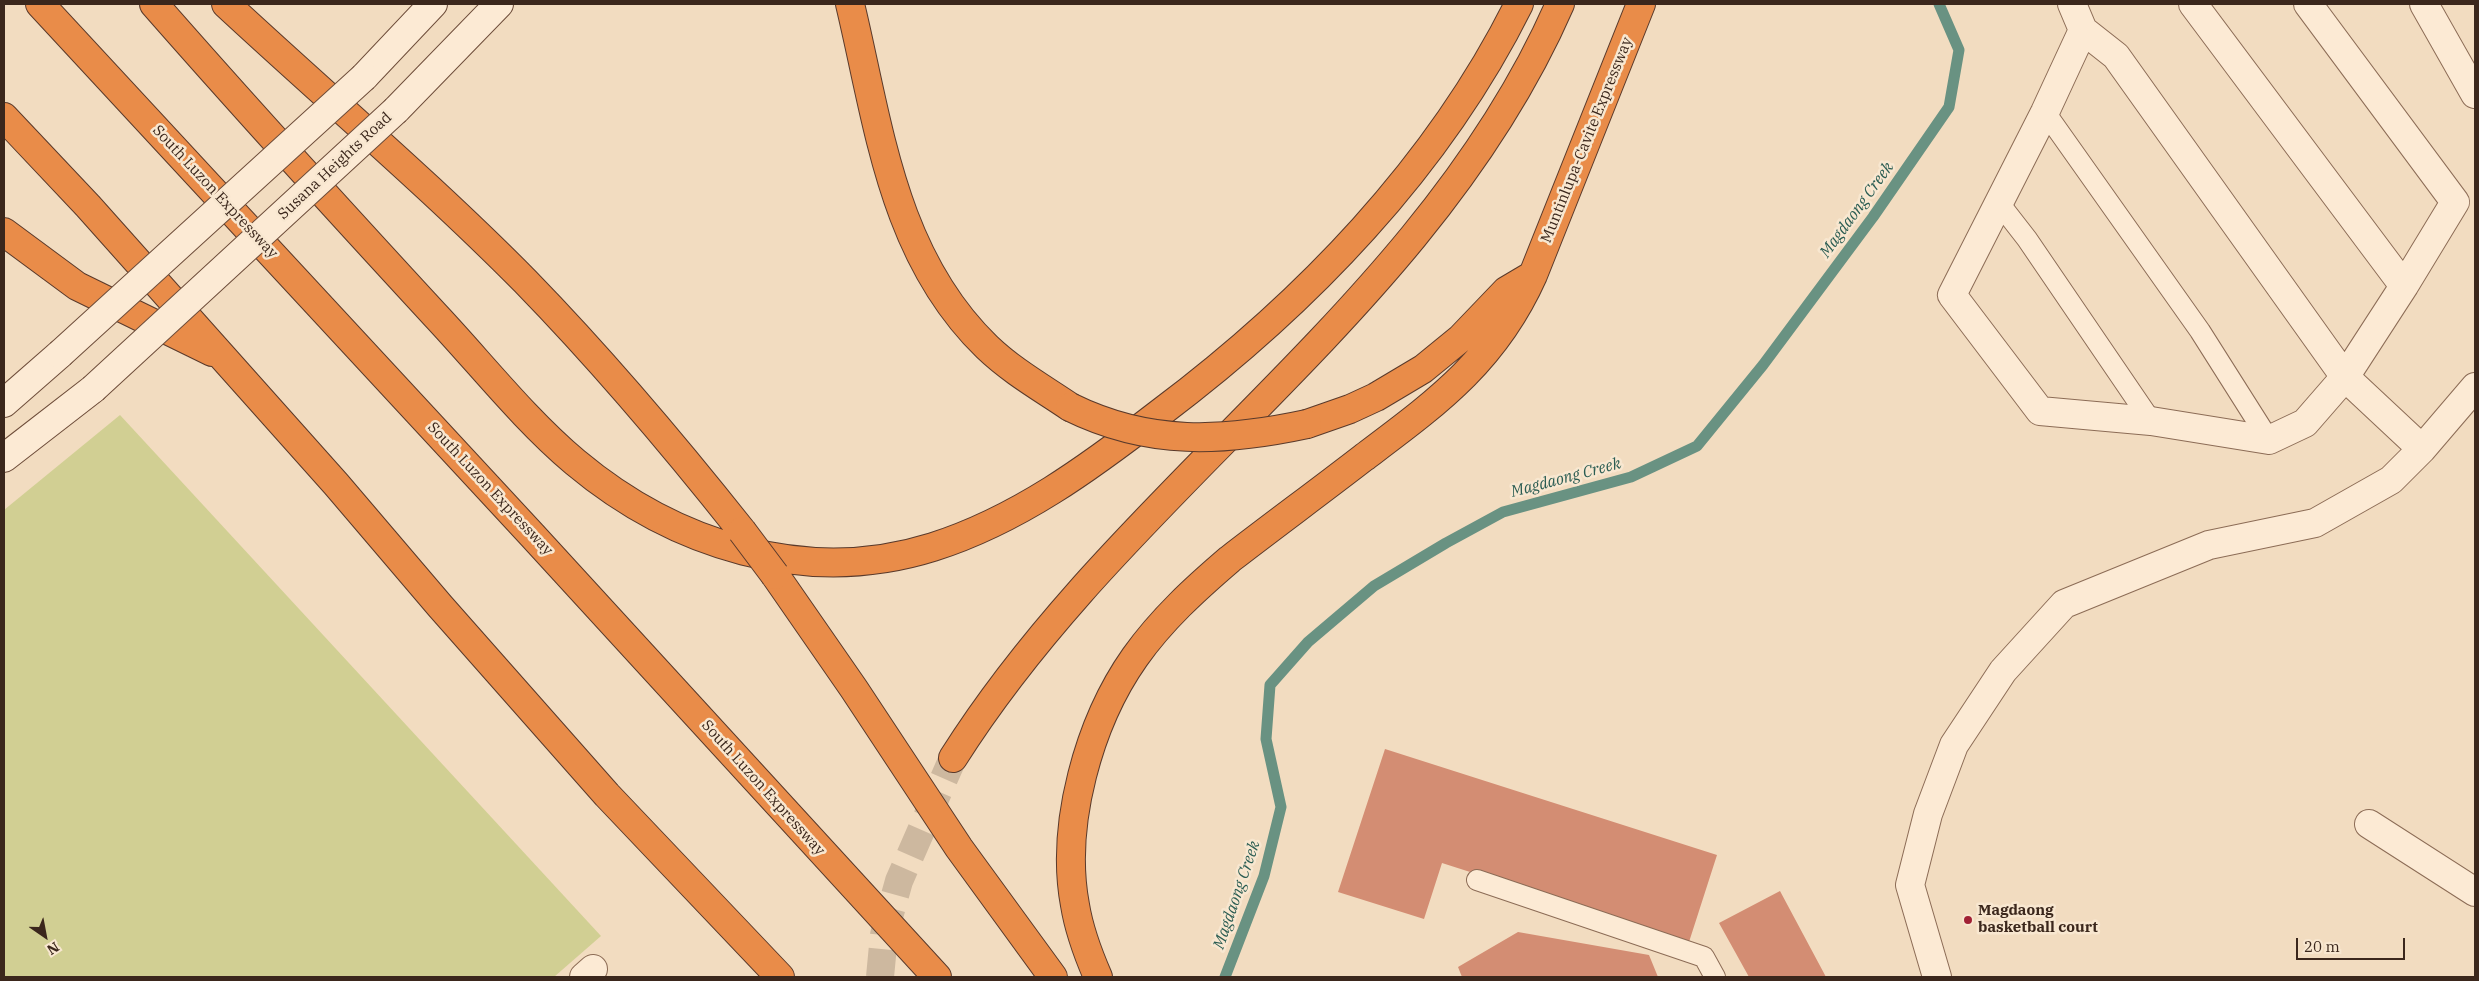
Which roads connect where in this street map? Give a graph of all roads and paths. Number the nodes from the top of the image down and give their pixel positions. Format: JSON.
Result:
{"nodes":[{"id":1,"x":40,"y":4,"type":"edge"},
{"id":2,"x":154,"y":4,"type":"edge"},
{"id":3,"x":226,"y":4,"type":"edge"},
{"id":4,"x":433,"y":4,"type":"edge"},
{"id":5,"x":499,"y":4,"type":"edge"},
{"id":6,"x":850,"y":4,"type":"edge"},
{"id":7,"x":1519,"y":4,"type":"edge"},
{"id":8,"x":1560,"y":4,"type":"edge"},
{"id":9,"x":1641,"y":4,"type":"edge"},
{"id":10,"x":2072,"y":4,"type":"edge"},
{"id":11,"x":2193,"y":4,"type":"edge"},
{"id":12,"x":2308,"y":4,"type":"edge"},
{"id":13,"x":2424,"y":4,"type":"edge"},
{"id":14,"x":2083,"y":30,"type":"junction"},
{"id":15,"x":2475,"y":94,"type":"edge"},
{"id":16,"x":2045,"y":112,"type":"junction"},
{"id":17,"x":4,"y":117,"type":"edge"},
{"id":18,"x":1999,"y":203,"type":"junction"},
{"id":19,"x":4,"y":232,"type":"edge"},
{"id":20,"x":1534,"y":275,"type":"junction"},
{"id":21,"x":2404,"y":286,"type":"junction"},
{"id":22,"x":224,"y":358,"type":"junction"},
{"id":23,"x":2345,"y":377,"type":"junction"},
{"id":24,"x":2475,"y":387,"type":"edge"},
{"id":25,"x":4,"y":403,"type":"edge"},
{"id":26,"x":2151,"y":422,"type":"junction"},
{"id":27,"x":2269,"y":440,"type":"junction"},
{"id":28,"x":2422,"y":449,"type":"junction"},
{"id":29,"x":4,"y":458,"type":"edge"},
{"id":30,"x":953,"y":758,"type":"tunnel mouth"},
{"id":31,"x":2369,"y":824,"type":"dead end"},
{"id":32,"x":1476,"y":880,"type":"dead end"},
{"id":33,"x":2475,"y":892,"type":"edge"},
{"id":34,"x":780,"y":977,"type":"edge"},
{"id":35,"x":937,"y":977,"type":"edge"},
{"id":36,"x":1053,"y":977,"type":"edge"},
{"id":37,"x":1098,"y":977,"type":"edge"},
{"id":38,"x":1715,"y":977,"type":"edge"},
{"id":39,"x":1937,"y":977,"type":"edge"}],
"edges":[{"from":1,"to":35,"type":"highway","name":"South Luzon Expressway"},
{"from":2,"to":7,"type":"highway"},
{"from":3,"to":36,"type":"highway","bridge":true},
{"from":4,"to":25,"type":"street","bridge":true},
{"from":5,"to":29,"type":"street","name":"Susana Heights Road","bridge":true},
{"from":6,"to":20,"type":"highway","bridge":true},
{"from":8,"to":30,"type":"highway"},
{"from":9,"to":20,"type":"highway","name":"Muntinlupa-Cavite Expressway"},
{"from":10,"to":14,"type":"street"},
{"from":11,"to":21,"type":"street"},
{"from":12,"to":21,"type":"street"},
{"from":13,"to":15,"type":"street"},
{"from":14,"to":16,"type":"street"},
{"from":14,"to":23,"type":"street"},
{"from":16,"to":18,"type":"street"},
{"from":16,"to":27,"type":"lane"},
{"from":17,"to":22,"type":"highway"},
{"from":18,"to":26,"type":"lane"},
{"from":18,"to":26,"type":"street"},
{"from":19,"to":22,"type":"highway"},
{"from":20,"to":37,"type":"highway","name":"Muntinlupa-Cavite Expressway"},
{"from":21,"to":23,"type":"street"},
{"from":22,"to":34,"type":"highway"},
{"from":23,"to":27,"type":"street"},
{"from":23,"to":28,"type":"street"},
{"from":24,"to":28,"type":"street"},
{"from":26,"to":27,"type":"street"},
{"from":28,"to":39,"type":"street"},
{"from":31,"to":33,"type":"street"},
{"from":32,"to":38,"type":"lane"}]}
